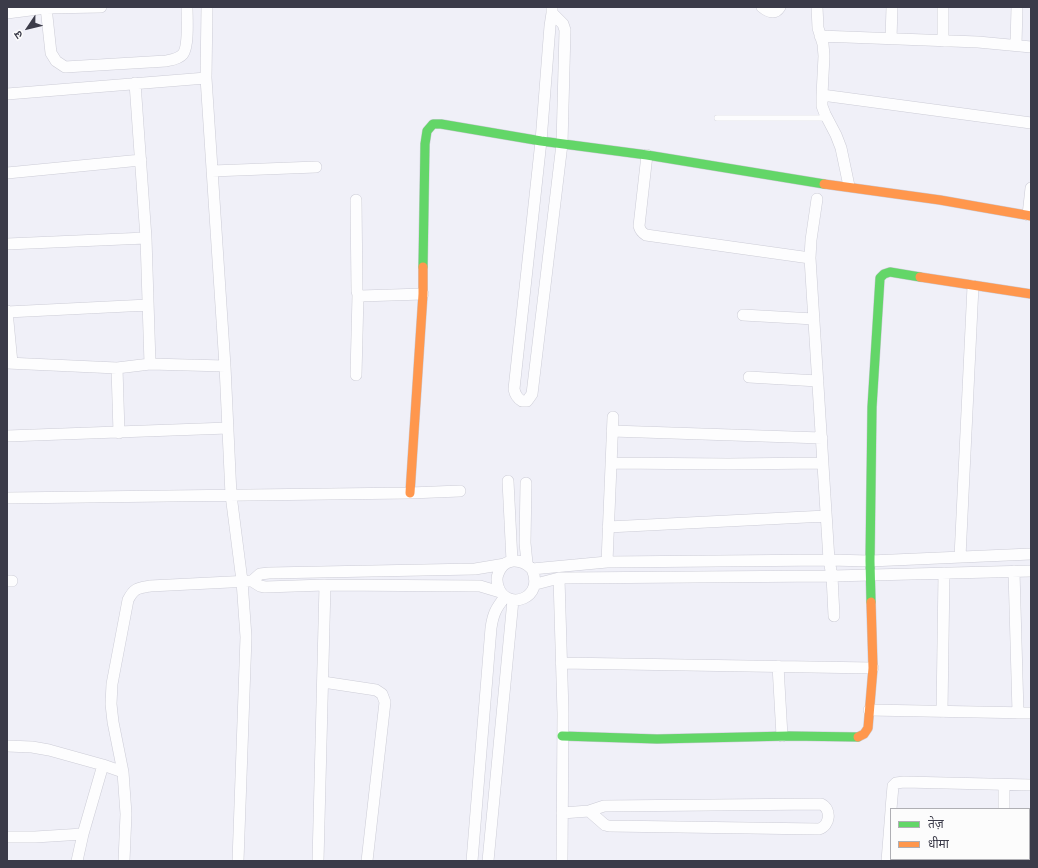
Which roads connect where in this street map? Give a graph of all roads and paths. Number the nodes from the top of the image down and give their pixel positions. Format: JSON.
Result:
{"nodes":[{"id":1,"x":101,"y":7,"type":"edge"},
{"id":2,"x":188,"y":7,"type":"edge"},
{"id":3,"x":207,"y":7,"type":"edge"},
{"id":4,"x":762,"y":7,"type":"edge"},
{"id":5,"x":780,"y":7,"type":"edge"},
{"id":6,"x":816,"y":7,"type":"edge"},
{"id":7,"x":892,"y":7,"type":"edge"},
{"id":8,"x":943,"y":7,"type":"edge"},
{"id":9,"x":1017,"y":7,"type":"edge"},
{"id":10,"x":46,"y":8,"type":"edge"},
{"id":11,"x":552,"y":10,"type":"edge"},
{"id":12,"x":7,"y":13,"type":"edge"},
{"id":13,"x":820,"y":36,"type":"junction"},
{"id":14,"x":891,"y":39,"type":"junction"},
{"id":15,"x":943,"y":41,"type":"junction"},
{"id":16,"x":1016,"y":46,"type":"junction"},
{"id":17,"x":1031,"y":47,"type":"edge"},
{"id":18,"x":206,"y":78,"type":"junction"},
{"id":19,"x":135,"y":83,"type":"junction"},
{"id":20,"x":7,"y":94,"type":"edge"},
{"id":21,"x":822,"y":95,"type":"junction"},
{"id":22,"x":717,"y":118,"type":"dead end"},
{"id":23,"x":828,"y":118,"type":"junction"},
{"id":24,"x":1031,"y":123,"type":"edge"},
{"id":25,"x":541,"y":141,"type":"junction"},
{"id":26,"x":562,"y":144,"type":"junction"},
{"id":27,"x":647,"y":155,"type":"junction"},
{"id":28,"x":140,"y":160,"type":"junction"},
{"id":29,"x":316,"y":167,"type":"dead end"},
{"id":30,"x":212,"y":171,"type":"junction"},
{"id":31,"x":7,"y":173,"type":"edge"},
{"id":32,"x":849,"y":186,"type":"junction"},
{"id":33,"x":1031,"y":188,"type":"edge"},
{"id":34,"x":817,"y":199,"type":"dead end"},
{"id":35,"x":356,"y":200,"type":"dead end"},
{"id":36,"x":1030,"y":215,"type":"edge"},
{"id":37,"x":146,"y":238,"type":"junction"},
{"id":38,"x":7,"y":244,"type":"edge"},
{"id":39,"x":810,"y":258,"type":"junction"},
{"id":40,"x":973,"y":286,"type":"junction"},
{"id":41,"x":423,"y":294,"type":"junction"},
{"id":42,"x":1031,"y":294,"type":"edge"},
{"id":43,"x":358,"y":295,"type":"junction"},
{"id":44,"x":148,"y":305,"type":"junction"},
{"id":45,"x":7,"y":312,"type":"edge"},
{"id":46,"x":743,"y":314,"type":"dead end"},
{"id":47,"x":814,"y":319,"type":"junction"},
{"id":48,"x":9,"y":363,"type":"edge"},
{"id":49,"x":150,"y":364,"type":"junction"},
{"id":50,"x":225,"y":366,"type":"junction"},
{"id":51,"x":117,"y":368,"type":"junction"},
{"id":52,"x":356,"y":375,"type":"dead end"},
{"id":53,"x":749,"y":377,"type":"dead end"},
{"id":54,"x":818,"y":381,"type":"junction"},
{"id":55,"x":613,"y":417,"type":"dead end"},
{"id":56,"x":228,"y":428,"type":"junction"},
{"id":57,"x":612,"y":431,"type":"junction"},
{"id":58,"x":119,"y":432,"type":"junction"},
{"id":59,"x":7,"y":436,"type":"edge"},
{"id":60,"x":822,"y":438,"type":"junction"},
{"id":61,"x":611,"y":462,"type":"junction"},
{"id":62,"x":823,"y":463,"type":"junction"},
{"id":63,"x":508,"y":481,"type":"dead end"},
{"id":64,"x":526,"y":482,"type":"dead end"},
{"id":65,"x":460,"y":491,"type":"dead end"},
{"id":66,"x":410,"y":493,"type":"junction"},
{"id":67,"x":231,"y":495,"type":"junction"},
{"id":68,"x":7,"y":498,"type":"edge"},
{"id":69,"x":826,"y":516,"type":"junction"},
{"id":70,"x":608,"y":528,"type":"junction"},
{"id":71,"x":1031,"y":554,"type":"edge"},
{"id":72,"x":960,"y":557,"type":"junction"},
{"id":73,"x":829,"y":560,"type":"junction"},
{"id":74,"x":870,"y":561,"type":"junction"},
{"id":75,"x":508,"y":562,"type":"junction"},
{"id":76,"x":607,"y":562,"type":"junction"},
{"id":77,"x":530,"y":566,"type":"junction"},
{"id":78,"x":1014,"y":571,"type":"junction"},
{"id":79,"x":1031,"y":571,"type":"edge"},
{"id":80,"x":944,"y":573,"type":"junction"},
{"id":81,"x":870,"y":575,"type":"junction"},
{"id":82,"x":832,"y":576,"type":"junction"},
{"id":83,"x":559,"y":578,"type":"junction"},
{"id":84,"x":247,"y":581,"type":"junction"},
{"id":85,"x":536,"y":584,"type":"junction"},
{"id":86,"x":325,"y":585,"type":"junction"},
{"id":87,"x":506,"y":596,"type":"junction"},
{"id":88,"x":834,"y":616,"type":"dead end"},
{"id":89,"x":561,"y":663,"type":"junction"},
{"id":90,"x":778,"y":666,"type":"junction"},
{"id":91,"x":873,"y":668,"type":"junction"},
{"id":92,"x":323,"y":682,"type":"junction"},
{"id":93,"x":869,"y":710,"type":"junction"},
{"id":94,"x":942,"y":712,"type":"junction"},
{"id":95,"x":1018,"y":713,"type":"junction"},
{"id":96,"x":1031,"y":713,"type":"edge"},
{"id":97,"x":562,"y":736,"type":"junction"},
{"id":98,"x":782,"y":736,"type":"junction"},
{"id":99,"x":7,"y":746,"type":"edge"},
{"id":100,"x":103,"y":765,"type":"junction"},
{"id":101,"x":123,"y":772,"type":"junction"},
{"id":102,"x":1004,"y":785,"type":"junction"},
{"id":103,"x":1031,"y":786,"type":"edge"},
{"id":104,"x":891,"y":808,"type":"edge"},
{"id":105,"x":1004,"y":808,"type":"edge"},
{"id":106,"x":589,"y":811,"type":"junction"},
{"id":107,"x":562,"y":813,"type":"junction"},
{"id":108,"x":890,"y":827,"type":"edge"},
{"id":109,"x":83,"y":834,"type":"junction"},
{"id":110,"x":7,"y":837,"type":"edge"},
{"id":111,"x":994,"y":860,"type":"edge"},
{"id":112,"x":77,"y":861,"type":"edge"},
{"id":113,"x":124,"y":861,"type":"edge"},
{"id":114,"x":238,"y":861,"type":"edge"},
{"id":115,"x":318,"y":861,"type":"edge"},
{"id":116,"x":367,"y":861,"type":"edge"},
{"id":117,"x":472,"y":861,"type":"edge"},
{"id":118,"x":488,"y":861,"type":"edge"},
{"id":119,"x":562,"y":861,"type":"edge"},
{"id":120,"x":888,"y":861,"type":"edge"},
{"id":121,"x":983,"y":861,"type":"edge"}],
"edges":[{"from":1,"to":10,"type":"street"},
{"from":2,"to":10,"type":"street"},
{"from":3,"to":18,"type":"street"},
{"from":4,"to":5,"type":"street"},
{"from":6,"to":13,"type":"street"},
{"from":7,"to":14,"type":"street"},
{"from":8,"to":15,"type":"street"},
{"from":9,"to":16,"type":"street"},
{"from":10,"to":12,"type":"street"},
{"from":11,"to":25,"type":"street"},
{"from":11,"to":26,"type":"street"},
{"from":13,"to":14,"type":"street"},
{"from":13,"to":21,"type":"street"},
{"from":14,"to":15,"type":"street"},
{"from":15,"to":16,"type":"street"},
{"from":16,"to":17,"type":"street"},
{"from":18,"to":19,"type":"street"},
{"from":18,"to":30,"type":"street"},
{"from":19,"to":20,"type":"street"},
{"from":19,"to":28,"type":"street"},
{"from":21,"to":23,"type":"street"},
{"from":21,"to":24,"type":"street"},
{"from":22,"to":23,"type":"lane"},
{"from":23,"to":32,"type":"street"},
{"from":25,"to":26,"type":"street"},
{"from":25,"to":26,"type":"street"},
{"from":25,"to":41,"type":"street"},
{"from":26,"to":27,"type":"street"},
{"from":27,"to":32,"type":"street"},
{"from":27,"to":39,"type":"street"},
{"from":28,"to":31,"type":"street"},
{"from":28,"to":37,"type":"street"},
{"from":29,"to":30,"type":"street"},
{"from":30,"to":50,"type":"street"},
{"from":32,"to":36,"type":"street"},
{"from":33,"to":36,"type":"street"},
{"from":34,"to":39,"type":"street"},
{"from":35,"to":43,"type":"street"},
{"from":37,"to":38,"type":"street"},
{"from":37,"to":44,"type":"street"},
{"from":39,"to":47,"type":"street"},
{"from":40,"to":42,"type":"street"},
{"from":40,"to":72,"type":"street"},
{"from":40,"to":74,"type":"street"},
{"from":41,"to":43,"type":"street"},
{"from":41,"to":66,"type":"street"},
{"from":43,"to":52,"type":"street"},
{"from":44,"to":45,"type":"street"},
{"from":44,"to":49,"type":"street"},
{"from":45,"to":48,"type":"street"},
{"from":46,"to":47,"type":"street"},
{"from":47,"to":54,"type":"street"},
{"from":48,"to":51,"type":"street"},
{"from":49,"to":50,"type":"street"},
{"from":49,"to":51,"type":"street"},
{"from":50,"to":56,"type":"street"},
{"from":51,"to":58,"type":"street"},
{"from":53,"to":54,"type":"street"},
{"from":54,"to":60,"type":"street"},
{"from":55,"to":57,"type":"street"},
{"from":56,"to":58,"type":"street"},
{"from":56,"to":67,"type":"street"},
{"from":57,"to":60,"type":"street"},
{"from":57,"to":61,"type":"street"},
{"from":58,"to":59,"type":"street"},
{"from":60,"to":62,"type":"street"},
{"from":61,"to":62,"type":"street"},
{"from":61,"to":70,"type":"street"},
{"from":62,"to":69,"type":"street"},
{"from":63,"to":75,"type":"street"},
{"from":64,"to":77,"type":"street"},
{"from":65,"to":66,"type":"street"},
{"from":66,"to":67,"type":"street"},
{"from":67,"to":68,"type":"street"},
{"from":67,"to":84,"type":"street"},
{"from":69,"to":70,"type":"street"},
{"from":69,"to":73,"type":"street"},
{"from":70,"to":76,"type":"street"},
{"from":71,"to":72,"type":"street"},
{"from":72,"to":74,"type":"street"},
{"from":73,"to":74,"type":"street"},
{"from":73,"to":76,"type":"street"},
{"from":73,"to":82,"type":"street"},
{"from":74,"to":81,"type":"street"},
{"from":75,"to":77,"type":"street"},
{"from":75,"to":84,"type":"street"},
{"from":75,"to":87,"type":"street"},
{"from":76,"to":77,"type":"street"},
{"from":77,"to":85,"type":"street"},
{"from":78,"to":79,"type":"street"},
{"from":78,"to":80,"type":"street"},
{"from":78,"to":95,"type":"street"},
{"from":80,"to":81,"type":"street"},
{"from":80,"to":94,"type":"street"},
{"from":81,"to":82,"type":"street"},
{"from":81,"to":91,"type":"street"},
{"from":82,"to":83,"type":"street"},
{"from":82,"to":88,"type":"street"},
{"from":83,"to":85,"type":"street"},
{"from":83,"to":89,"type":"street"},
{"from":84,"to":86,"type":"street"},
{"from":84,"to":101,"type":"street"},
{"from":84,"to":114,"type":"street"},
{"from":85,"to":87,"type":"street"},
{"from":86,"to":87,"type":"street"},
{"from":86,"to":92,"type":"street"},
{"from":87,"to":117,"type":"street"},
{"from":87,"to":118,"type":"street"},
{"from":89,"to":90,"type":"street"},
{"from":89,"to":97,"type":"street"},
{"from":90,"to":91,"type":"street"},
{"from":90,"to":98,"type":"street"},
{"from":91,"to":93,"type":"street"},
{"from":92,"to":115,"type":"street"},
{"from":92,"to":116,"type":"street"},
{"from":93,"to":94,"type":"street"},
{"from":93,"to":98,"type":"street"},
{"from":94,"to":95,"type":"street"},
{"from":95,"to":96,"type":"street"},
{"from":97,"to":98,"type":"street"},
{"from":97,"to":107,"type":"street"},
{"from":99,"to":100,"type":"street"},
{"from":100,"to":101,"type":"street"},
{"from":100,"to":109,"type":"street"},
{"from":101,"to":113,"type":"street"},
{"from":102,"to":103,"type":"street"},
{"from":102,"to":104,"type":"street"},
{"from":102,"to":105,"type":"street"},
{"from":106,"to":106,"type":"street"},
{"from":106,"to":107,"type":"street"},
{"from":107,"to":119,"type":"street"},
{"from":108,"to":120,"type":"street"},
{"from":109,"to":110,"type":"street"},
{"from":109,"to":112,"type":"street"},
{"from":111,"to":121,"type":"street"}]}
